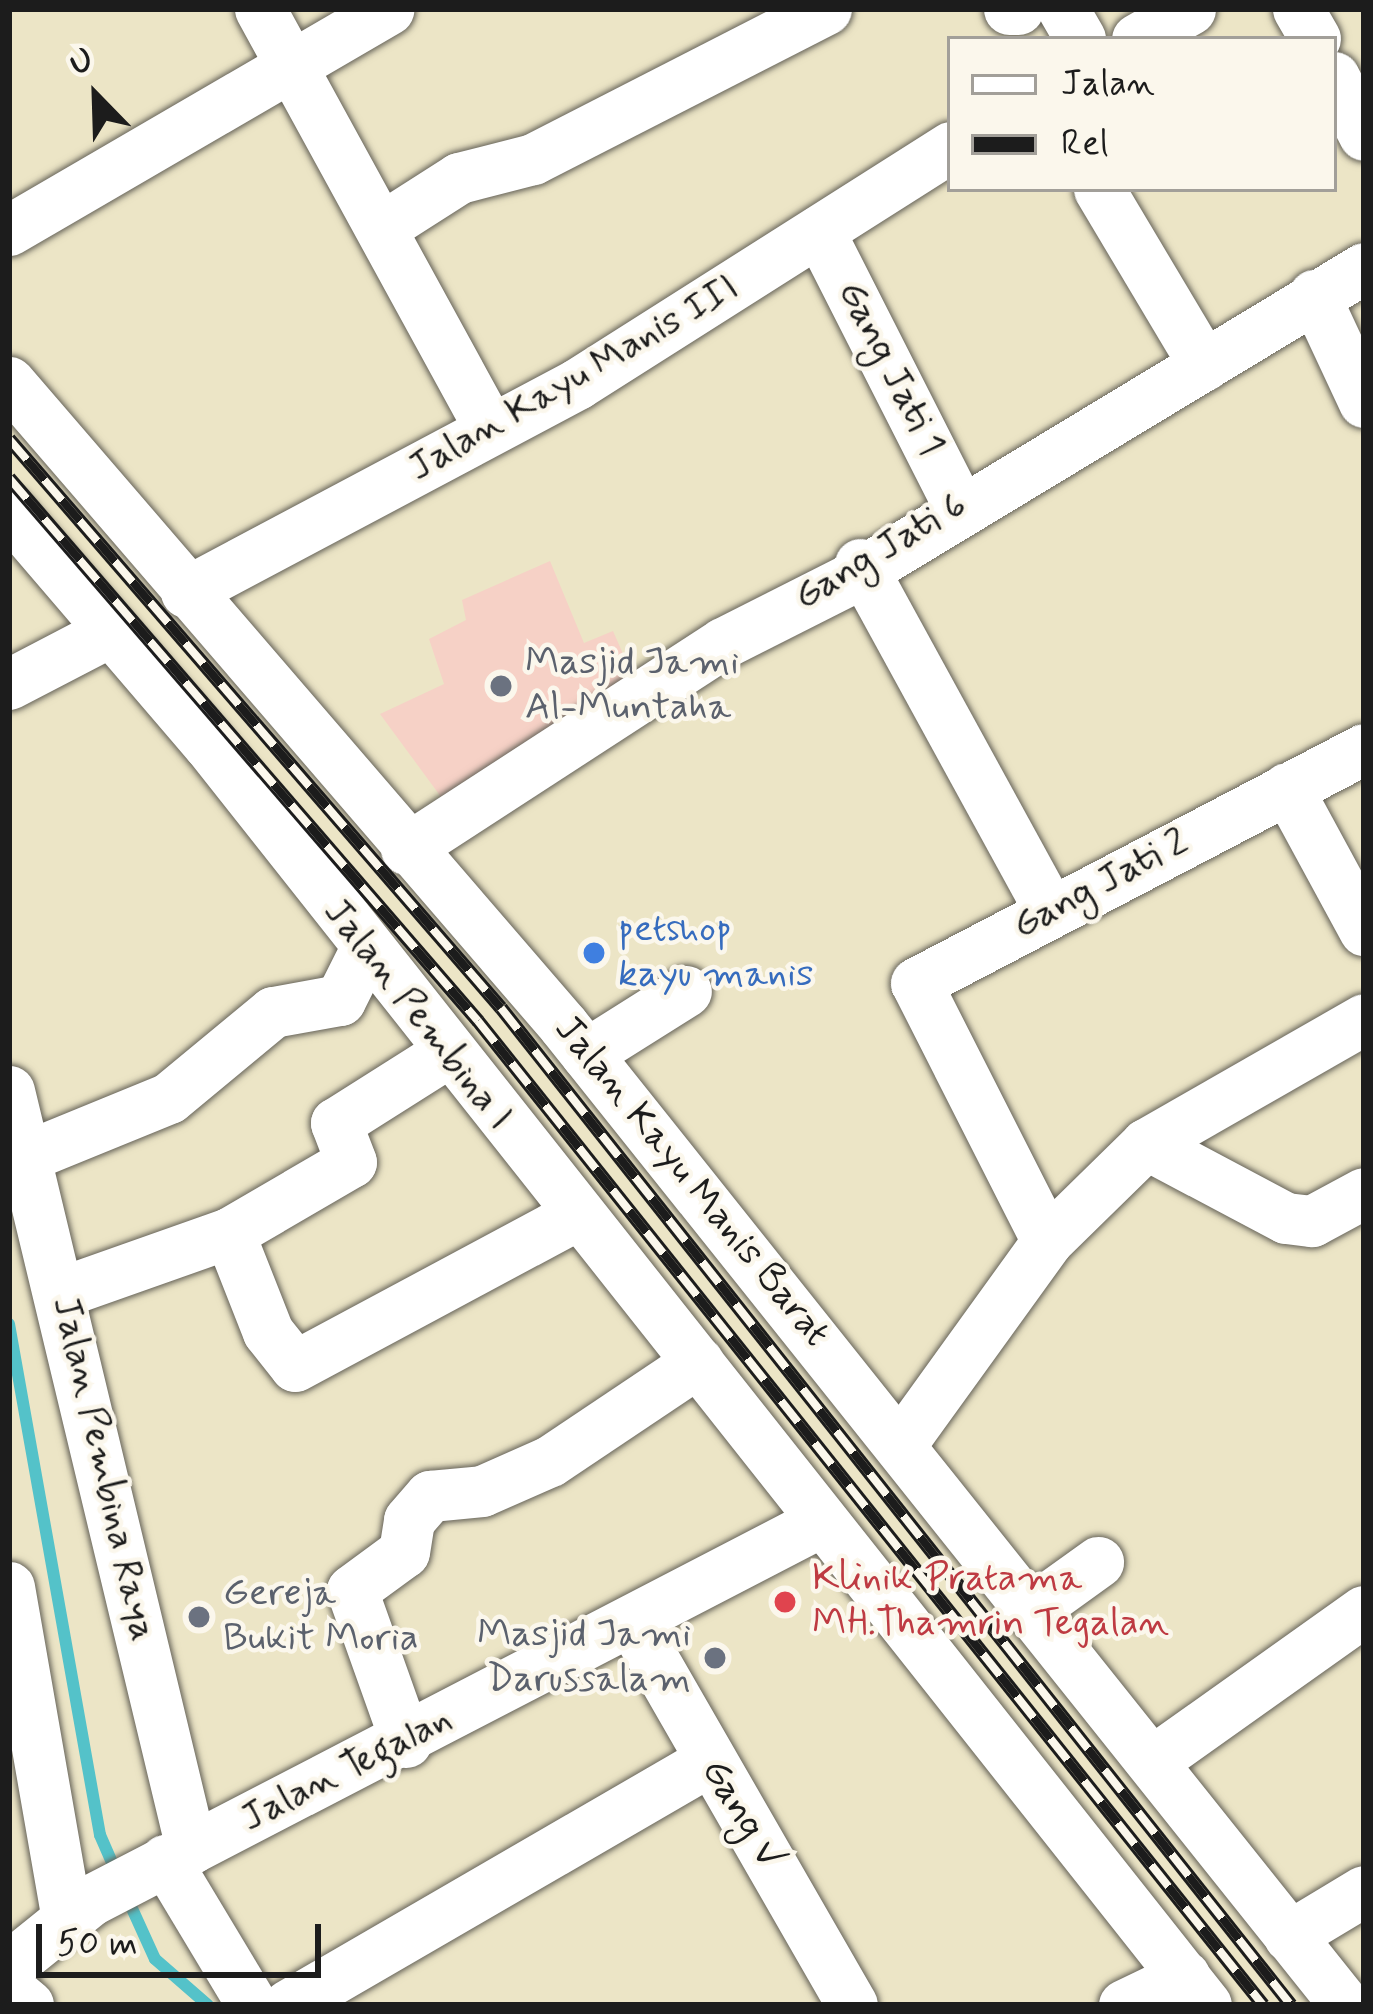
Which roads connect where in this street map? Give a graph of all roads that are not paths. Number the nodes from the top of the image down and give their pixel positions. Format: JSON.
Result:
{"nodes":[{"id":1,"x":260,"y":9,"type":"edge"},
{"id":2,"x":388,"y":9,"type":"edge"},
{"id":3,"x":826,"y":9,"type":"edge"},
{"id":4,"x":1063,"y":9,"type":"edge"},
{"id":5,"x":1298,"y":9,"type":"edge"},
{"id":6,"x":1078,"y":36,"type":"edge"},
{"id":7,"x":1313,"y":36,"type":"edge"},
{"id":8,"x":295,"y":63,"type":"junction"},
{"id":9,"x":1337,"y":83,"type":"edge"},
{"id":10,"x":1364,"y":135,"type":"edge"},
{"id":11,"x":947,"y":148,"type":"edge"},
{"id":12,"x":1101,"y":192,"type":"edge"},
{"id":13,"x":387,"y":224,"type":"junction"},
{"id":14,"x":9,"y":230,"type":"edge"},
{"id":15,"x":819,"y":231,"type":"junction"},
{"id":16,"x":1364,"y":268,"type":"edge"},
{"id":17,"x":1313,"y":296,"type":"junction"},
{"id":18,"x":1204,"y":365,"type":"junction"},
{"id":19,"x":9,"y":382,"type":"edge"},
{"id":20,"x":1364,"y":402,"type":"edge"},
{"id":21,"x":490,"y":429,"type":"junction"},
{"id":22,"x":959,"y":508,"type":"junction"},
{"id":23,"x":9,"y":512,"type":"edge"},
{"id":24,"x":860,"y":564,"type":"junction"},
{"id":25,"x":186,"y":592,"type":"junction"},
{"id":26,"x":111,"y":631,"type":"junction"},
{"id":27,"x":9,"y":684,"type":"edge"},
{"id":28,"x":1364,"y":749,"type":"edge"},
{"id":29,"x":1287,"y":788,"type":"junction"},
{"id":30,"x":406,"y":849,"type":"junction"},
{"id":31,"x":1050,"y":911,"type":"junction"},
{"id":32,"x":1364,"y":930,"type":"edge"},
{"id":33,"x":365,"y":950,"type":"junction"},
{"id":34,"x":686,"y":991,"type":"dead end"},
{"id":35,"x":1364,"y":1019,"type":"edge"},
{"id":36,"x":445,"y":1054,"type":"junction"},
{"id":37,"x":586,"y":1054,"type":"junction"},
{"id":38,"x":9,"y":1091,"type":"edge"},
{"id":39,"x":1146,"y":1144,"type":"junction"},
{"id":40,"x":27,"y":1156,"type":"junction"},
{"id":41,"x":1364,"y":1193,"type":"edge"},
{"id":42,"x":577,"y":1215,"type":"junction"},
{"id":43,"x":229,"y":1232,"type":"junction"},
{"id":44,"x":1047,"y":1241,"type":"junction"},
{"id":45,"x":62,"y":1292,"type":"junction"},
{"id":46,"x":698,"y":1363,"type":"junction"},
{"id":47,"x":903,"y":1441,"type":"junction"},
{"id":48,"x":822,"y":1521,"type":"junction"},
{"id":49,"x":1099,"y":1562,"type":"dead end"},
{"id":50,"x":9,"y":1587,"type":"edge"},
{"id":51,"x":1034,"y":1608,"type":"junction"},
{"id":52,"x":1364,"y":1611,"type":"edge"},
{"id":53,"x":633,"y":1624,"type":"junction"},
{"id":54,"x":406,"y":1742,"type":"junction"},
{"id":55,"x":1154,"y":1760,"type":"junction"},
{"id":56,"x":708,"y":1762,"type":"junction"},
{"id":57,"x":172,"y":1857,"type":"junction"},
{"id":58,"x":1364,"y":1891,"type":"edge"},
{"id":59,"x":79,"y":1907,"type":"junction"},
{"id":60,"x":1288,"y":1936,"type":"junction"},
{"id":61,"x":9,"y":1966,"type":"edge"},
{"id":62,"x":9,"y":1989,"type":"edge"},
{"id":63,"x":1195,"y":1990,"type":"edge"},
{"id":64,"x":28,"y":2005,"type":"edge"},
{"id":65,"x":252,"y":2005,"type":"edge"},
{"id":66,"x":289,"y":2005,"type":"edge"},
{"id":67,"x":852,"y":2005,"type":"edge"},
{"id":68,"x":1124,"y":2005,"type":"edge"},
{"id":69,"x":1346,"y":2005,"type":"edge"}],
"edges":[{"from":1,"to":8,"type":"street"},
{"from":2,"to":8,"type":"street"},
{"from":3,"to":13,"type":"street"},
{"from":4,"to":6,"type":"street"},
{"from":5,"to":7,"type":"street"},
{"from":8,"to":13,"type":"street"},
{"from":8,"to":14,"type":"street"},
{"from":9,"to":10,"type":"street"},
{"from":11,"to":15,"type":"street","name":"Jalan Kayu Manis III"},
{"from":12,"to":18,"type":"street"},
{"from":13,"to":21,"type":"street"},
{"from":15,"to":21,"type":"street","name":"Jalan Kayu Manis III"},
{"from":15,"to":22,"type":"street","name":"Gang Jati 1"},
{"from":16,"to":17,"type":"street","name":"Gang Jati 6"},
{"from":17,"to":18,"type":"street","name":"Gang Jati 6"},
{"from":17,"to":20,"type":"street"},
{"from":18,"to":22,"type":"street","name":"Gang Jati 6"},
{"from":19,"to":25,"type":"street","name":"Jalan Kayu Manis Barat"},
{"from":21,"to":25,"type":"street","name":"Jalan Kayu Manis III"},
{"from":22,"to":24,"type":"street","name":"Gang Jati 6"},
{"from":23,"to":26,"type":"street","name":"Jalan Pembina I"},
{"from":24,"to":30,"type":"street","name":"Gang Jati 6"},
{"from":24,"to":31,"type":"street"},
{"from":25,"to":30,"type":"street","name":"Jalan Kayu Manis Barat"},
{"from":26,"to":27,"type":"street"},
{"from":26,"to":33,"type":"street","name":"Jalan Pembina I"},
{"from":28,"to":29,"type":"street","name":"Gang Jati 2"},
{"from":29,"to":31,"type":"street","name":"Gang Jati 2"},
{"from":29,"to":32,"type":"street"},
{"from":30,"to":37,"type":"street","name":"Jalan Kayu Manis Barat"},
{"from":31,"to":44,"type":"street","name":"Gang Jati 2"},
{"from":33,"to":36,"type":"street","name":"Jalan Pembina I"},
{"from":33,"to":40,"type":"street"},
{"from":34,"to":37,"type":"street"},
{"from":35,"to":39,"type":"street"},
{"from":36,"to":42,"type":"street","name":"Jalan Pembina I"},
{"from":36,"to":43,"type":"street"},
{"from":37,"to":47,"type":"street","name":"Jalan Kayu Manis Barat"},
{"from":38,"to":40,"type":"street","name":"Jalan Pembina Raya"},
{"from":39,"to":41,"type":"street"},
{"from":39,"to":44,"type":"street"},
{"from":40,"to":45,"type":"street","name":"Jalan Pembina Raya"},
{"from":42,"to":43,"type":"street"},
{"from":42,"to":46,"type":"street","name":"Jalan Pembina I"},
{"from":43,"to":45,"type":"street"},
{"from":44,"to":47,"type":"street"},
{"from":45,"to":57,"type":"street","name":"Jalan Pembina Raya"},
{"from":46,"to":48,"type":"street","name":"Jalan Pembina I"},
{"from":46,"to":54,"type":"street"},
{"from":47,"to":51,"type":"street","name":"Jalan Kayu Manis Barat"},
{"from":48,"to":53,"type":"street","name":"Jalan Tegalan"},
{"from":48,"to":63,"type":"street","name":"Jalan Pembina I"},
{"from":49,"to":51,"type":"street"},
{"from":50,"to":59,"type":"street"},
{"from":51,"to":55,"type":"street","name":"Jalan Kayu Manis Barat"},
{"from":52,"to":55,"type":"street"},
{"from":53,"to":54,"type":"street","name":"Jalan Tegalan"},
{"from":53,"to":56,"type":"street","name":"Gang V"},
{"from":54,"to":57,"type":"street","name":"Jalan Tegalan"},
{"from":55,"to":60,"type":"street","name":"Jalan Kayu Manis Barat"},
{"from":56,"to":66,"type":"street"},
{"from":56,"to":67,"type":"street","name":"Gang V"},
{"from":57,"to":59,"type":"street","name":"Jalan Tegalan"},
{"from":57,"to":65,"type":"street","name":"Jalan Pembina Raya"},
{"from":58,"to":60,"type":"street"},
{"from":59,"to":61,"type":"street","name":"Jalan Tegalan"},
{"from":60,"to":69,"type":"street","name":"Jalan Kayu Manis Barat"},
{"from":62,"to":64,"type":"street"},
{"from":63,"to":68,"type":"street"}]}
